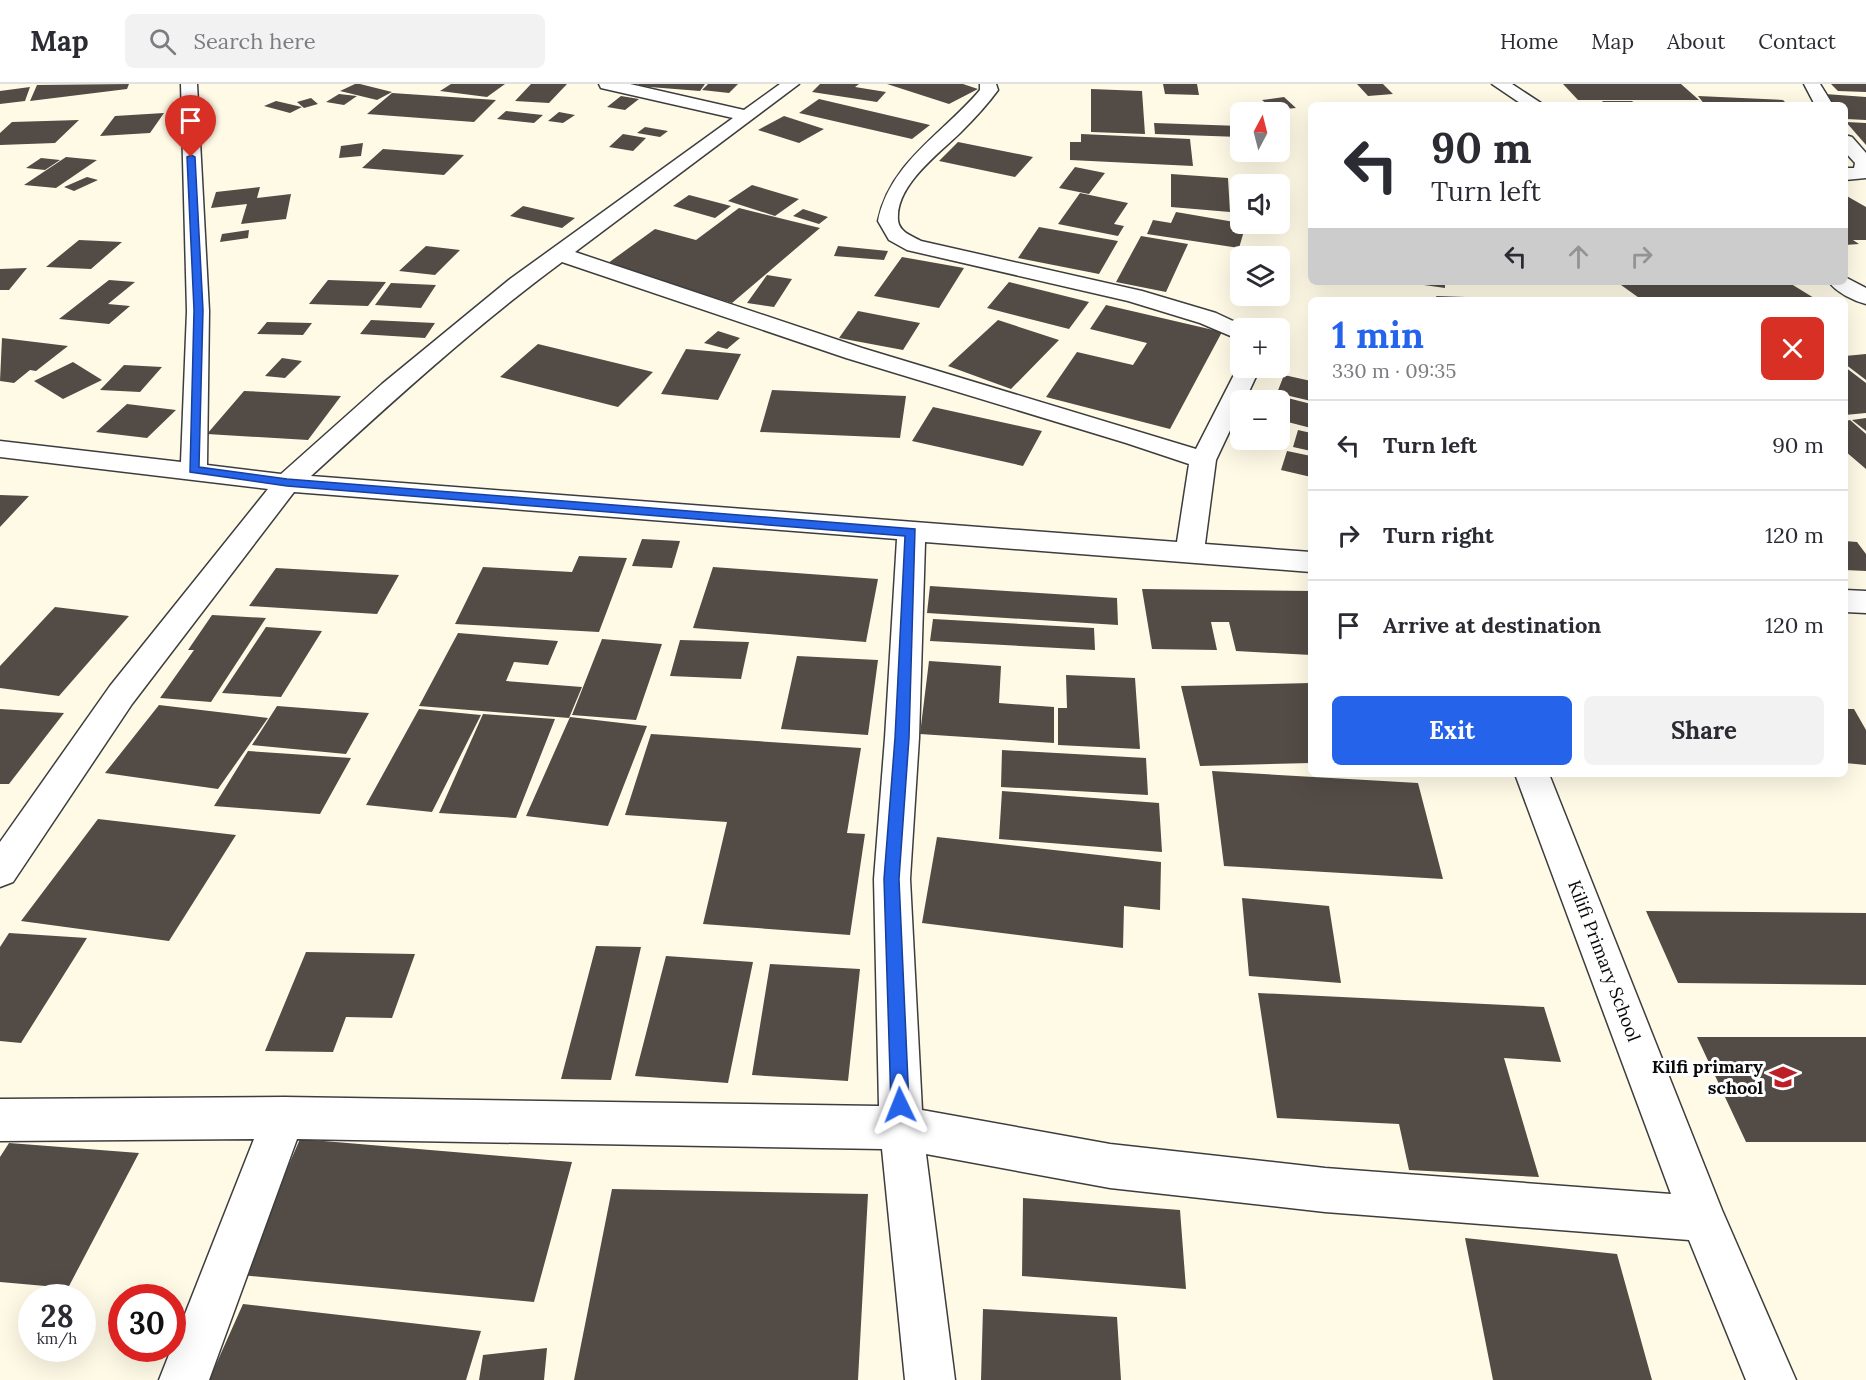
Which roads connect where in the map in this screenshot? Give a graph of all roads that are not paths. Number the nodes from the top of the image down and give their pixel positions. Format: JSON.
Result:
{"nodes":[{"id":1,"x":189,"y":84,"type":"edge"},
{"id":2,"x":607,"y":84,"type":"edge"},
{"id":3,"x":791,"y":84,"type":"edge"},
{"id":4,"x":988,"y":84,"type":"edge"},
{"id":5,"x":1500,"y":84,"type":"edge"},
{"id":6,"x":1812,"y":84,"type":"edge"},
{"id":7,"x":1530,"y":102,"type":"edge"},
{"id":8,"x":1822,"y":102,"type":"edge"},
{"id":9,"x":748,"y":116,"type":"junction"},
{"id":10,"x":1848,"y":144,"type":"edge"},
{"id":11,"x":1848,"y":174,"type":"edge"},
{"id":12,"x":558,"y":253,"type":"junction"},
{"id":13,"x":1845,"y":285,"type":"edge"},
{"id":14,"x":1866,"y":297,"type":"edge"},
{"id":15,"x":1230,"y":328,"type":"edge"},
{"id":16,"x":1243,"y":378,"type":"edge"},
{"id":17,"x":0,"y":449,"type":"edge"},
{"id":18,"x":1203,"y":460,"type":"junction"},
{"id":19,"x":194,"y":470,"type":"junction"},
{"id":20,"x":287,"y":483,"type":"junction"},
{"id":21,"x":911,"y":532,"type":"junction"},
{"id":22,"x":1190,"y":551,"type":"junction"},
{"id":23,"x":1308,"y":562,"type":"edge"},
{"id":24,"x":1848,"y":601,"type":"edge"},
{"id":25,"x":1866,"y":602,"type":"edge"},
{"id":26,"x":1534,"y":777,"type":"edge"},
{"id":27,"x":0,"y":871,"type":"edge"},
{"id":28,"x":284,"y":1118,"type":"junction"},
{"id":29,"x":0,"y":1120,"type":"edge"},
{"id":30,"x":901,"y":1128,"type":"junction"},
{"id":31,"x":1703,"y":1219,"type":"junction"},
{"id":32,"x":184,"y":1380,"type":"edge"},
{"id":33,"x":930,"y":1380,"type":"edge"},
{"id":34,"x":1771,"y":1380,"type":"edge"}],
"edges":[{"from":1,"to":19,"type":"street"},
{"from":2,"to":9,"type":"street"},
{"from":3,"to":9,"type":"street"},
{"from":4,"to":15,"type":"street"},
{"from":5,"to":7,"type":"street"},
{"from":6,"to":8,"type":"street"},
{"from":9,"to":12,"type":"street"},
{"from":10,"to":11,"type":"street"},
{"from":12,"to":18,"type":"street"},
{"from":12,"to":20,"type":"street"},
{"from":13,"to":14,"type":"street"},
{"from":16,"to":18,"type":"street"},
{"from":17,"to":19,"type":"street"},
{"from":18,"to":22,"type":"street"},
{"from":19,"to":20,"type":"street"},
{"from":20,"to":21,"type":"street"},
{"from":20,"to":27,"type":"street"},
{"from":21,"to":22,"type":"street"},
{"from":21,"to":30,"type":"street"},
{"from":22,"to":23,"type":"street"},
{"from":24,"to":25,"type":"street"},
{"from":26,"to":31,"type":"street","name":"Kilifi Primary School"},
{"from":28,"to":29,"type":"street"},
{"from":28,"to":30,"type":"street"},
{"from":28,"to":32,"type":"street"},
{"from":30,"to":31,"type":"street"},
{"from":30,"to":33,"type":"street"},
{"from":31,"to":34,"type":"street","name":"Kilifi Primary School"}]}
